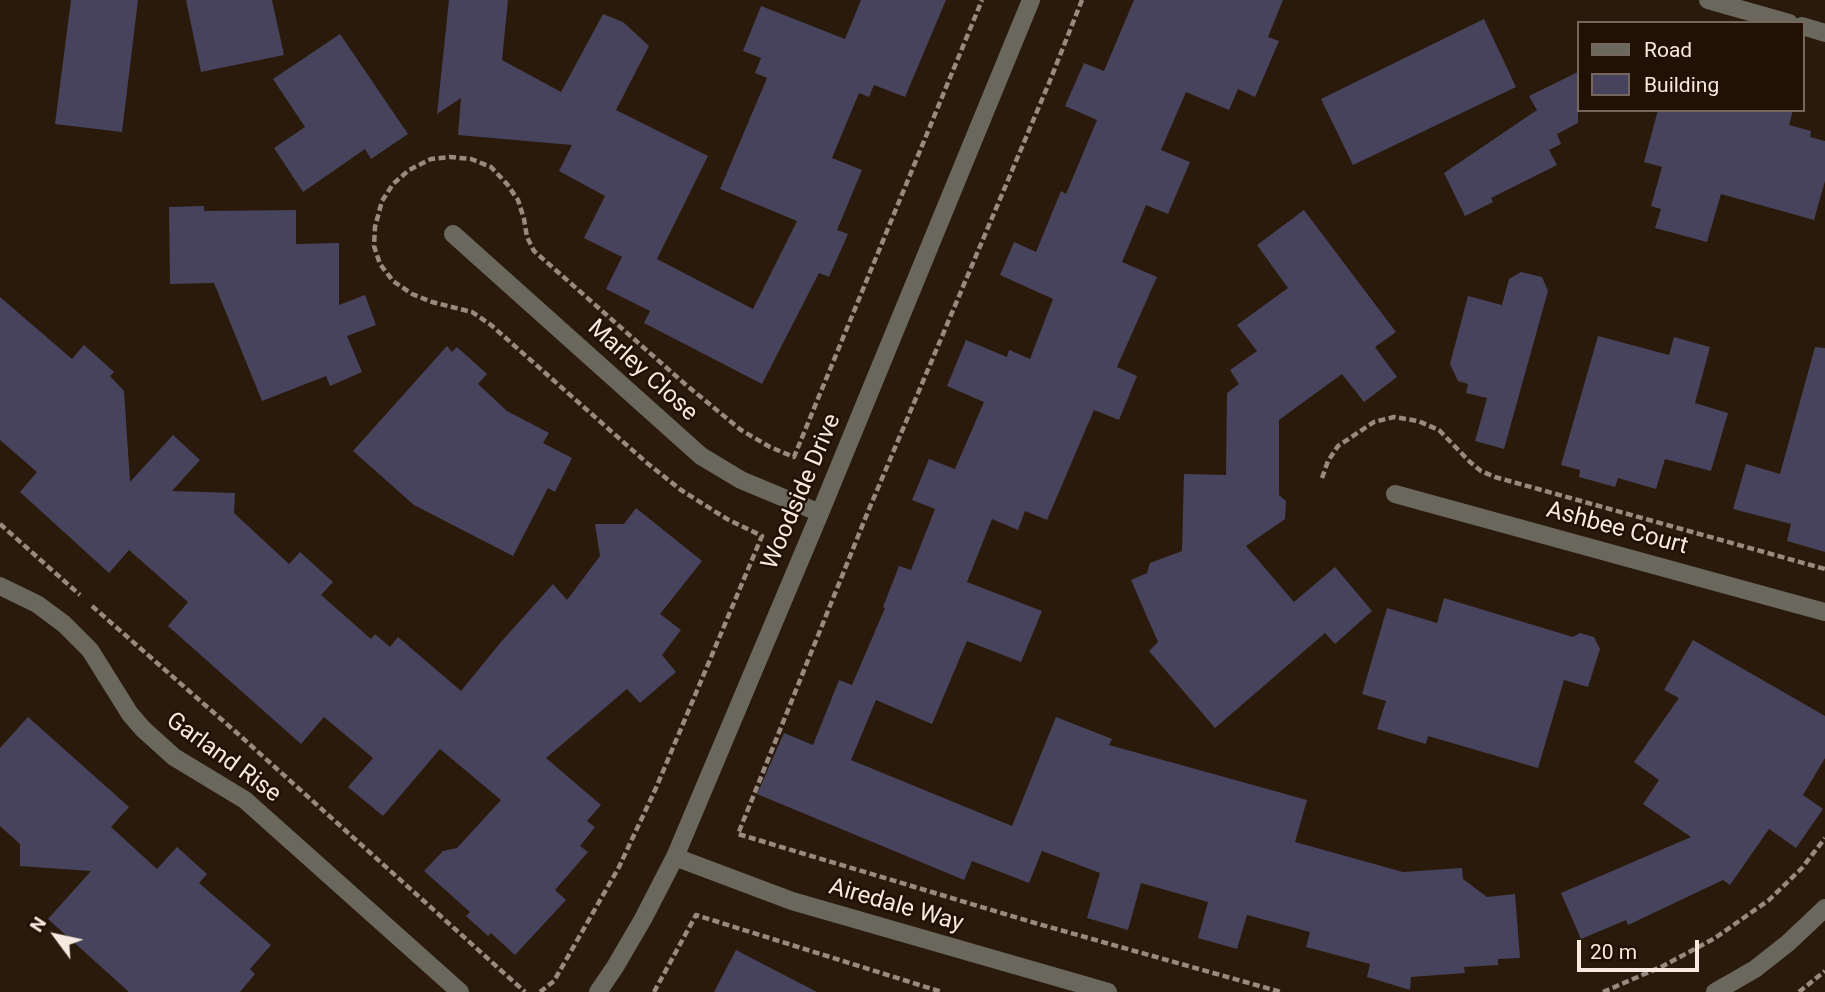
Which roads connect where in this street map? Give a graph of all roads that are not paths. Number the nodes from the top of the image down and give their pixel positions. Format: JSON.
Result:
{"nodes":[{"id":1,"x":1031,"y":0,"type":"edge"},
{"id":2,"x":1708,"y":0,"type":"edge"},
{"id":3,"x":1782,"y":21,"type":"edge"},
{"id":4,"x":1804,"y":27,"type":"edge"},
{"id":5,"x":1825,"y":33,"type":"edge"},
{"id":6,"x":453,"y":234,"type":"dead end"},
{"id":7,"x":1395,"y":494,"type":"dead end"},
{"id":8,"x":820,"y":513,"type":"junction"},
{"id":9,"x":0,"y":586,"type":"edge"},
{"id":10,"x":1825,"y":612,"type":"edge"},
{"id":11,"x":675,"y":857,"type":"junction"},
{"id":12,"x":1825,"y":908,"type":"edge"},
{"id":13,"x":460,"y":992,"type":"edge"},
{"id":14,"x":598,"y":992,"type":"edge"},
{"id":15,"x":1108,"y":992,"type":"edge"},
{"id":16,"x":1715,"y":992,"type":"edge"}],
"edges":[{"from":1,"to":8,"type":"street","name":"Woodside Drive"},
{"from":2,"to":3,"type":"street"},
{"from":4,"to":5,"type":"street"},
{"from":6,"to":8,"type":"street","name":"Marley Close"},
{"from":7,"to":10,"type":"street","name":"Ashbee Court"},
{"from":8,"to":11,"type":"street","name":"Woodside Drive"},
{"from":9,"to":13,"type":"street","name":"Garland Rise"},
{"from":11,"to":14,"type":"street","name":"Woodside Drive"},
{"from":11,"to":15,"type":"street","name":"Airedale Way"},
{"from":12,"to":16,"type":"street"}]}
